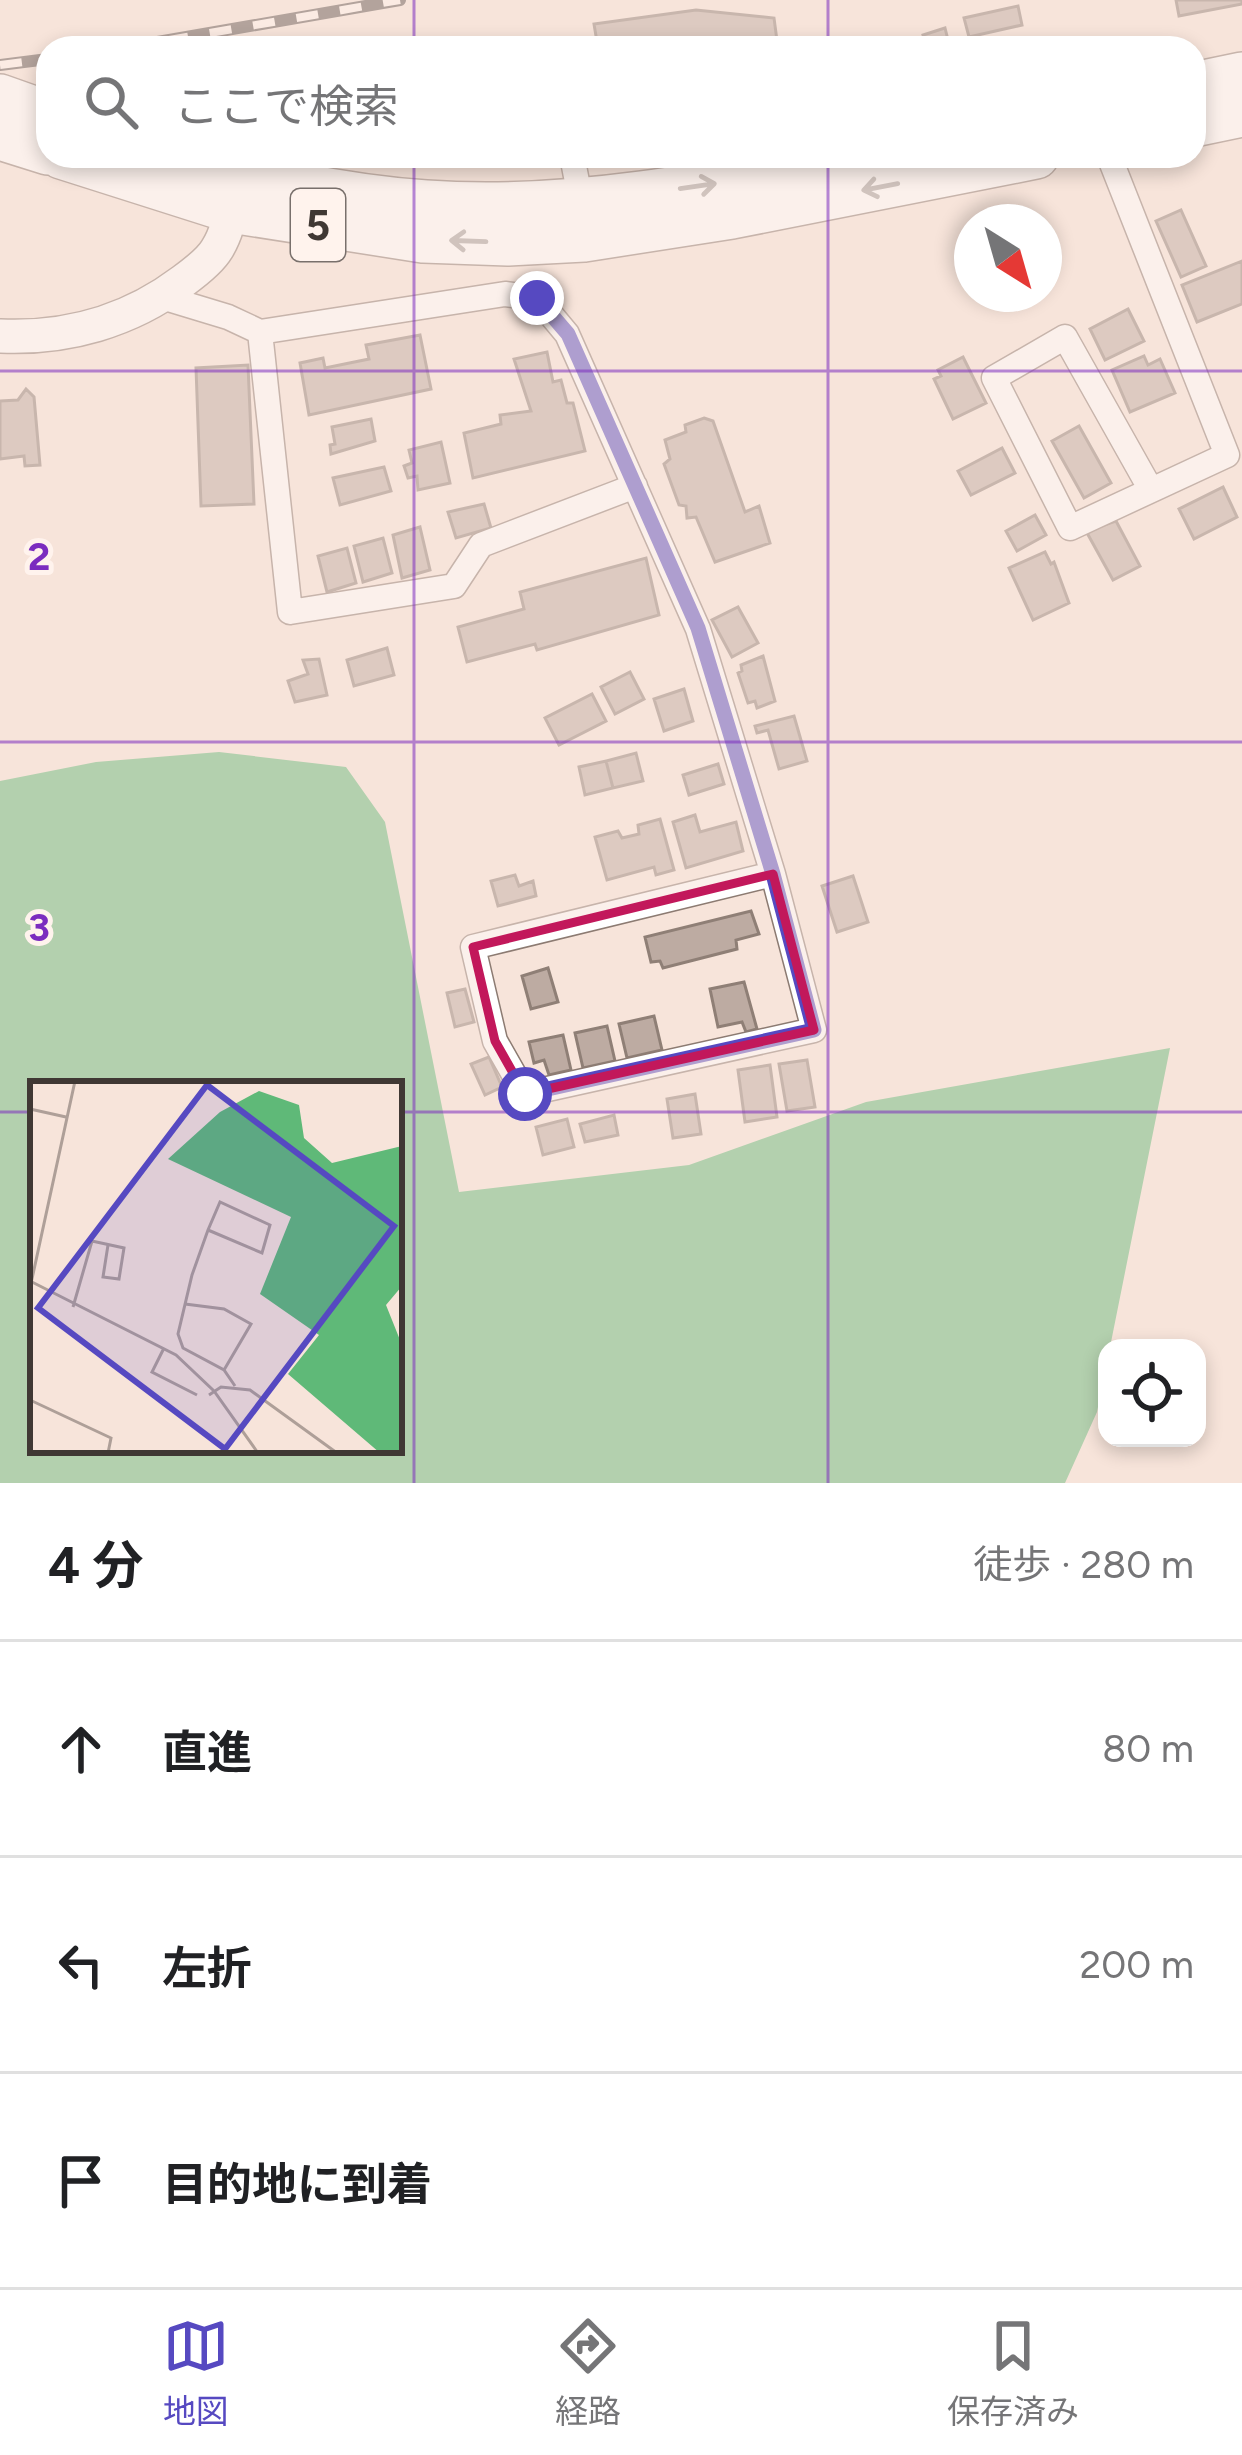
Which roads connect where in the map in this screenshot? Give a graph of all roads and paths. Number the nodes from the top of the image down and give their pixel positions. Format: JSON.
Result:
{"nodes":[{"id":1,"x":1242,"y":75,"type":"edge"},
{"id":2,"x":1206,"y":82,"type":"edge"},
{"id":3,"x":16,"y":113,"type":"edge"},
{"id":4,"x":1242,"y":113,"type":"edge"},
{"id":5,"x":1206,"y":121,"type":"edge"},
{"id":6,"x":36,"y":137,"type":"edge"},
{"id":7,"x":119,"y":168,"type":"edge"},
{"id":8,"x":195,"y":168,"type":"edge"},
{"id":9,"x":574,"y":168,"type":"edge"},
{"id":10,"x":794,"y":168,"type":"edge"},
{"id":11,"x":975,"y":168,"type":"edge"},
{"id":12,"x":1114,"y":168,"type":"edge"},
{"id":13,"x":236,"y":192,"type":"junction"},
{"id":14,"x":583,"y":220,"type":"junction"},
{"id":15,"x":162,"y":297,"type":"junction"},
{"id":16,"x":260,"y":332,"type":"junction"},
{"id":17,"x":0,"y":336,"type":"edge"},
{"id":18,"x":634,"y":486,"type":"junction"},
{"id":19,"x":1151,"y":490,"type":"junction"},
{"id":20,"x":773,"y":874,"type":"junction"}],
"edges":[{"from":1,"to":2,"type":"highway"},
{"from":3,"to":6,"type":"highway"},
{"from":4,"to":5,"type":"highway"},
{"from":7,"to":13,"type":"highway","number":"5"},
{"from":8,"to":13,"type":"highway","number":"5"},
{"from":9,"to":14,"type":"street"},
{"from":14,"to":10,"type":"highway","number":"5","one_way":true},
{"from":11,"to":14,"type":"highway","number":"5","one_way":true},
{"from":12,"to":19,"type":"street"},
{"from":13,"to":14,"type":"highway","number":"5"},
{"from":13,"to":15,"type":"street"},
{"from":15,"to":16,"type":"street"},
{"from":15,"to":17,"type":"street"},
{"from":16,"to":18,"type":"street"},
{"from":16,"to":18,"type":"street"},
{"from":18,"to":20,"type":"street"},
{"from":19,"to":19,"type":"street"},
{"from":20,"to":20,"type":"street"}]}
